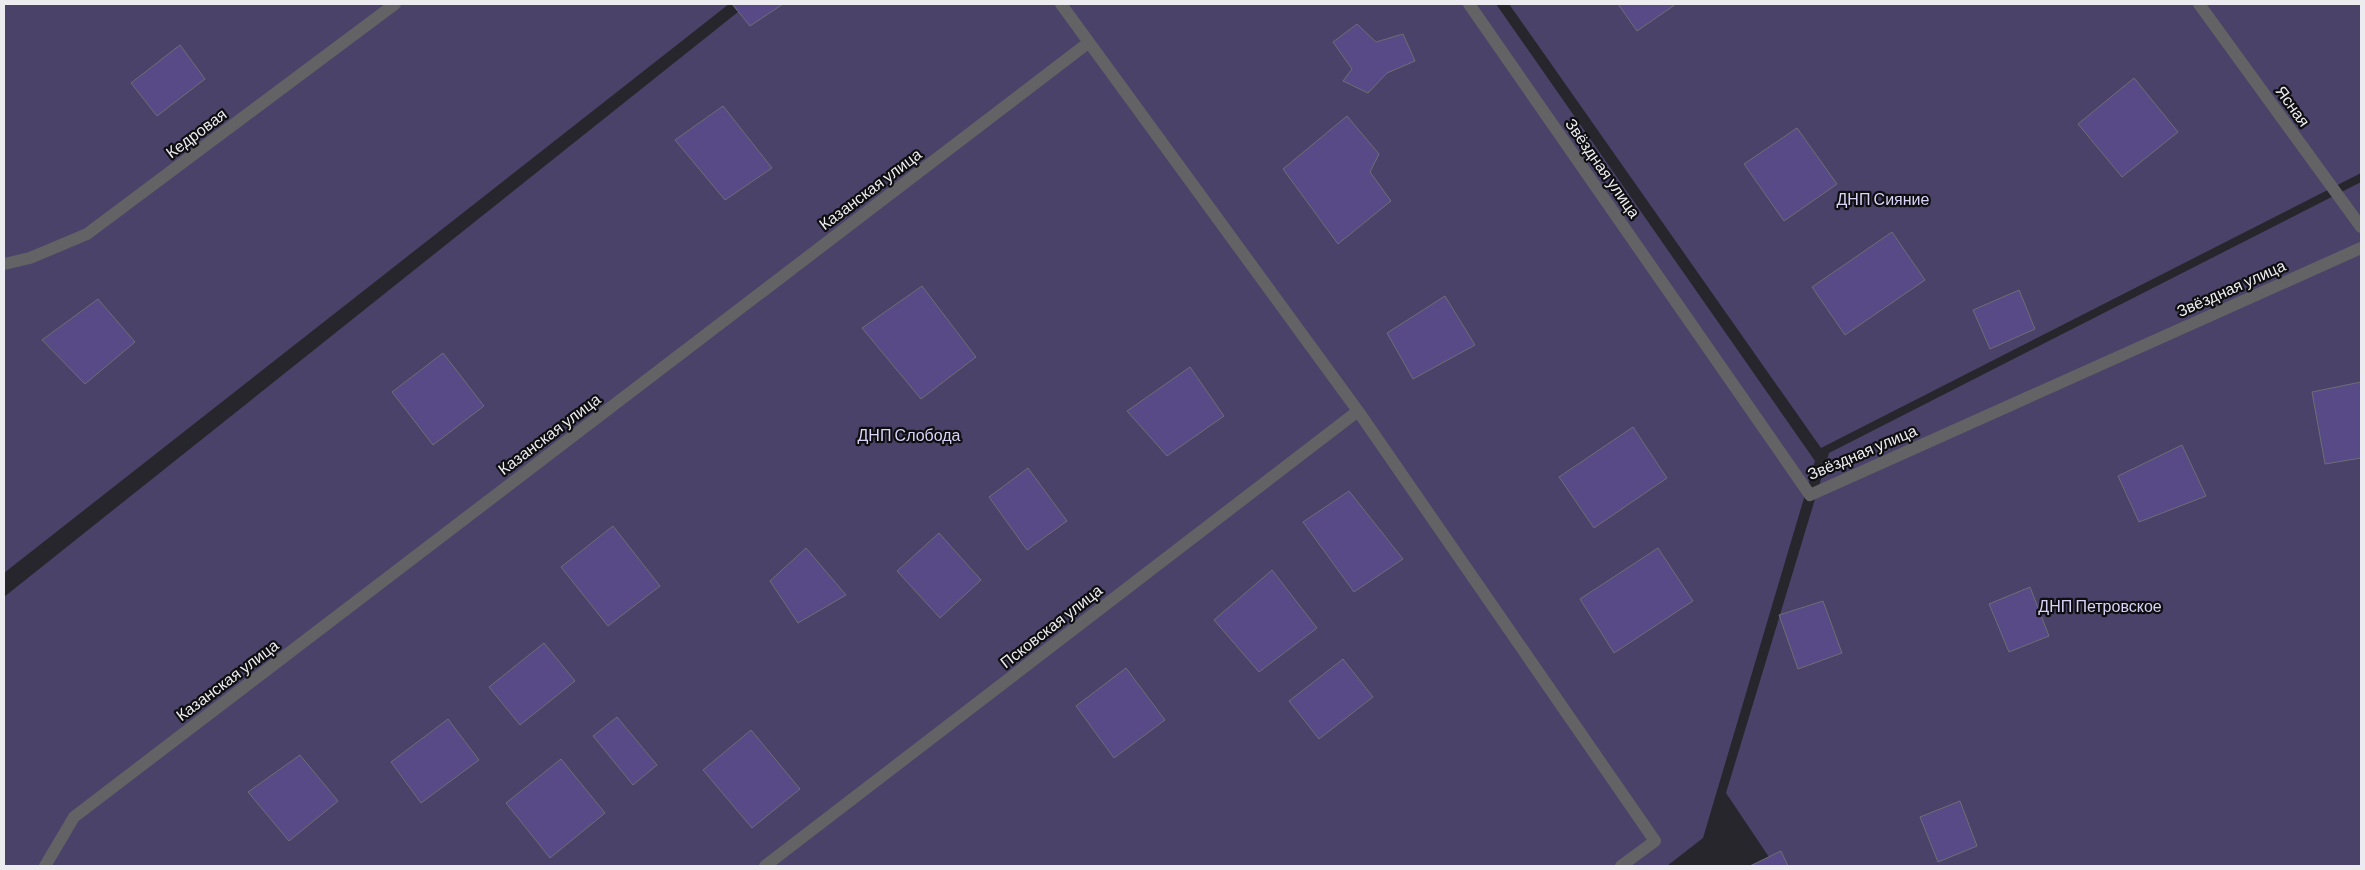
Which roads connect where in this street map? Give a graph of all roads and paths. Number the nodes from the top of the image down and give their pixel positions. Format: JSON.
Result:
{"nodes":[{"id":1,"x":395,"y":4,"type":"edge"},
{"id":2,"x":1061,"y":4,"type":"edge"},
{"id":3,"x":1469,"y":4,"type":"edge"},
{"id":4,"x":2199,"y":4,"type":"edge"},
{"id":5,"x":1088,"y":43,"type":"junction"},
{"id":6,"x":2361,"y":227,"type":"edge"},
{"id":7,"x":2361,"y":248,"type":"edge"},
{"id":8,"x":4,"y":264,"type":"edge"},
{"id":9,"x":1358,"y":411,"type":"junction"},
{"id":10,"x":45,"y":866,"type":"edge"},
{"id":11,"x":765,"y":866,"type":"edge"},
{"id":12,"x":1621,"y":866,"type":"edge"}],
"edges":[{"from":1,"to":8,"type":"street","name":"Кедровая"},
{"from":2,"to":5,"type":"street"},
{"from":3,"to":7,"type":"street","name":"Звёздная улица"},
{"from":4,"to":6,"type":"street","name":"Ясная"},
{"from":5,"to":9,"type":"street"},
{"from":5,"to":10,"type":"street","name":"Казанская улица"},
{"from":9,"to":11,"type":"street","name":"Псковская улица"},
{"from":9,"to":12,"type":"street"}]}
